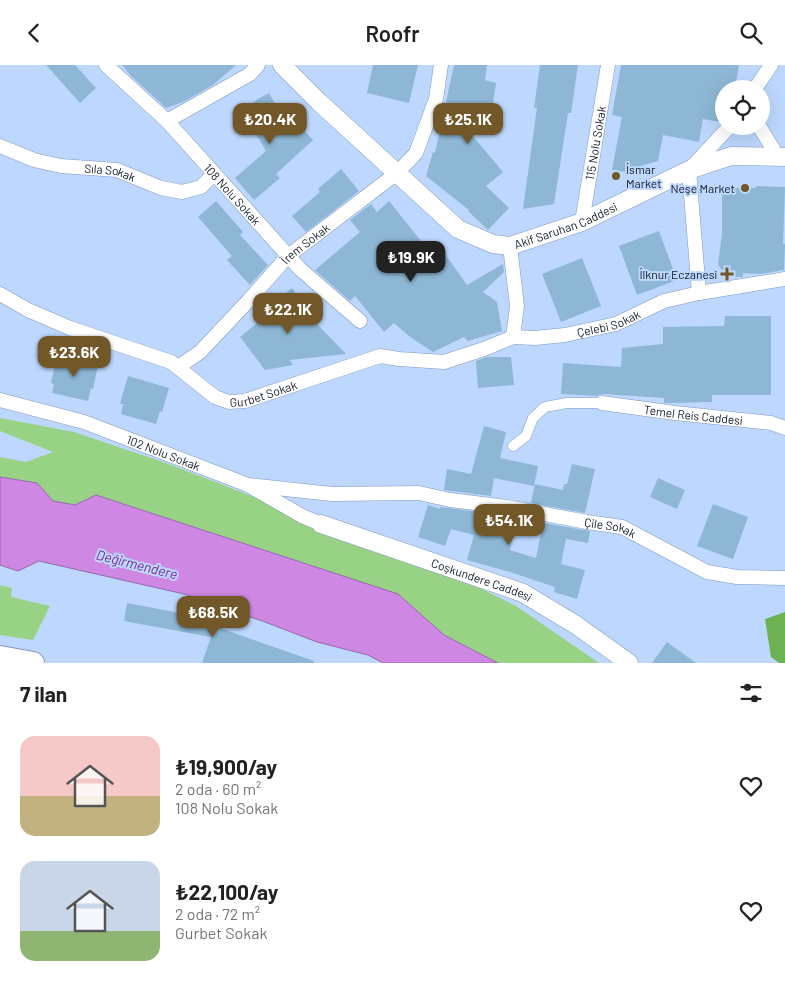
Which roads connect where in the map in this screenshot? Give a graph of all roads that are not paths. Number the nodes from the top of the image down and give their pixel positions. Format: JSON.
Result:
{"nodes":[{"id":1,"x":106,"y":65,"type":"edge"},
{"id":2,"x":258,"y":65,"type":"edge"},
{"id":3,"x":282,"y":65,"type":"edge"},
{"id":4,"x":441,"y":65,"type":"edge"},
{"id":5,"x":608,"y":65,"type":"edge"},
{"id":6,"x":771,"y":65,"type":"edge"},
{"id":7,"x":761,"y":80,"type":"edge"},
{"id":8,"x":167,"y":121,"type":"junction"},
{"id":9,"x":722,"y":135,"type":"edge"},
{"id":10,"x":765,"y":135,"type":"edge"},
{"id":11,"x":0,"y":146,"type":"edge"},
{"id":12,"x":781,"y":157,"type":"edge"},
{"id":13,"x":689,"y":170,"type":"junction"},
{"id":14,"x":397,"y":173,"type":"junction"},
{"id":15,"x":214,"y":174,"type":"junction"},
{"id":16,"x":582,"y":222,"type":"junction"},
{"id":17,"x":510,"y":247,"type":"junction"},
{"id":18,"x":288,"y":256,"type":"junction"},
{"id":19,"x":785,"y":279,"type":"edge"},
{"id":20,"x":699,"y":293,"type":"junction"},
{"id":21,"x":0,"y":294,"type":"edge"},
{"id":22,"x":360,"y":321,"type":"dead end"},
{"id":23,"x":513,"y":337,"type":"junction"},
{"id":24,"x":178,"y":367,"type":"junction"},
{"id":25,"x":0,"y":400,"type":"edge"},
{"id":26,"x":602,"y":403,"type":"joint"},
{"id":27,"x":785,"y":428,"type":"edge"},
{"id":28,"x":513,"y":446,"type":"dead end"},
{"id":29,"x":248,"y":485,"type":"junction"},
{"id":30,"x":321,"y":524,"type":"joint"},
{"id":31,"x":785,"y":578,"type":"edge"},
{"id":32,"x":0,"y":657,"type":"edge"},
{"id":33,"x":34,"y":663,"type":"edge"},
{"id":34,"x":629,"y":663,"type":"edge"}],
"edges":[{"from":1,"to":8,"type":"street","name":"108 Nolu Sokak"},
{"from":2,"to":8,"type":"street"},
{"from":3,"to":14,"type":"street","name":"Akif Saruhan Caddesi"},
{"from":4,"to":14,"type":"street","name":"İrem Sokak"},
{"from":5,"to":16,"type":"street","name":"115 Nolu Sokak"},
{"from":6,"to":7,"type":"street"},
{"from":8,"to":15,"type":"street","name":"108 Nolu Sokak"},
{"from":9,"to":13,"type":"street"},
{"from":10,"to":12,"type":"street"},
{"from":11,"to":15,"type":"street","name":"Sıla Sokak"},
{"from":12,"to":13,"type":"street","name":"Akif Saruhan Caddesi"},
{"from":13,"to":16,"type":"street","name":"Akif Saruhan Caddesi"},
{"from":13,"to":20,"type":"street"},
{"from":14,"to":17,"type":"street","name":"Akif Saruhan Caddesi"},
{"from":14,"to":18,"type":"street","name":"İrem Sokak"},
{"from":15,"to":18,"type":"street","name":"108 Nolu Sokak"},
{"from":16,"to":17,"type":"street","name":"Akif Saruhan Caddesi"},
{"from":17,"to":23,"type":"street"},
{"from":18,"to":22,"type":"street","name":"108 Nolu Sokak"},
{"from":18,"to":24,"type":"street","name":"İrem Sokak"},
{"from":19,"to":20,"type":"street","name":"Çelebi Sokak"},
{"from":20,"to":23,"type":"street","name":"Çelebi Sokak"},
{"from":21,"to":24,"type":"street","name":"Gurbet Sokak"},
{"from":23,"to":24,"type":"street","name":"Gurbet Sokak"},
{"from":25,"to":29,"type":"street","name":"102 Nolu Sokak"},
{"from":26,"to":27,"type":"street","name":"Temel Reis Caddesi"},
{"from":26,"to":28,"type":"street"},
{"from":29,"to":30,"type":"street","name":"102 Nolu Sokak"},
{"from":29,"to":31,"type":"street","name":"Çile Sokak"},
{"from":30,"to":34,"type":"street","name":"Coşkundere Caddesi"},
{"from":32,"to":33,"type":"highway"}]}
